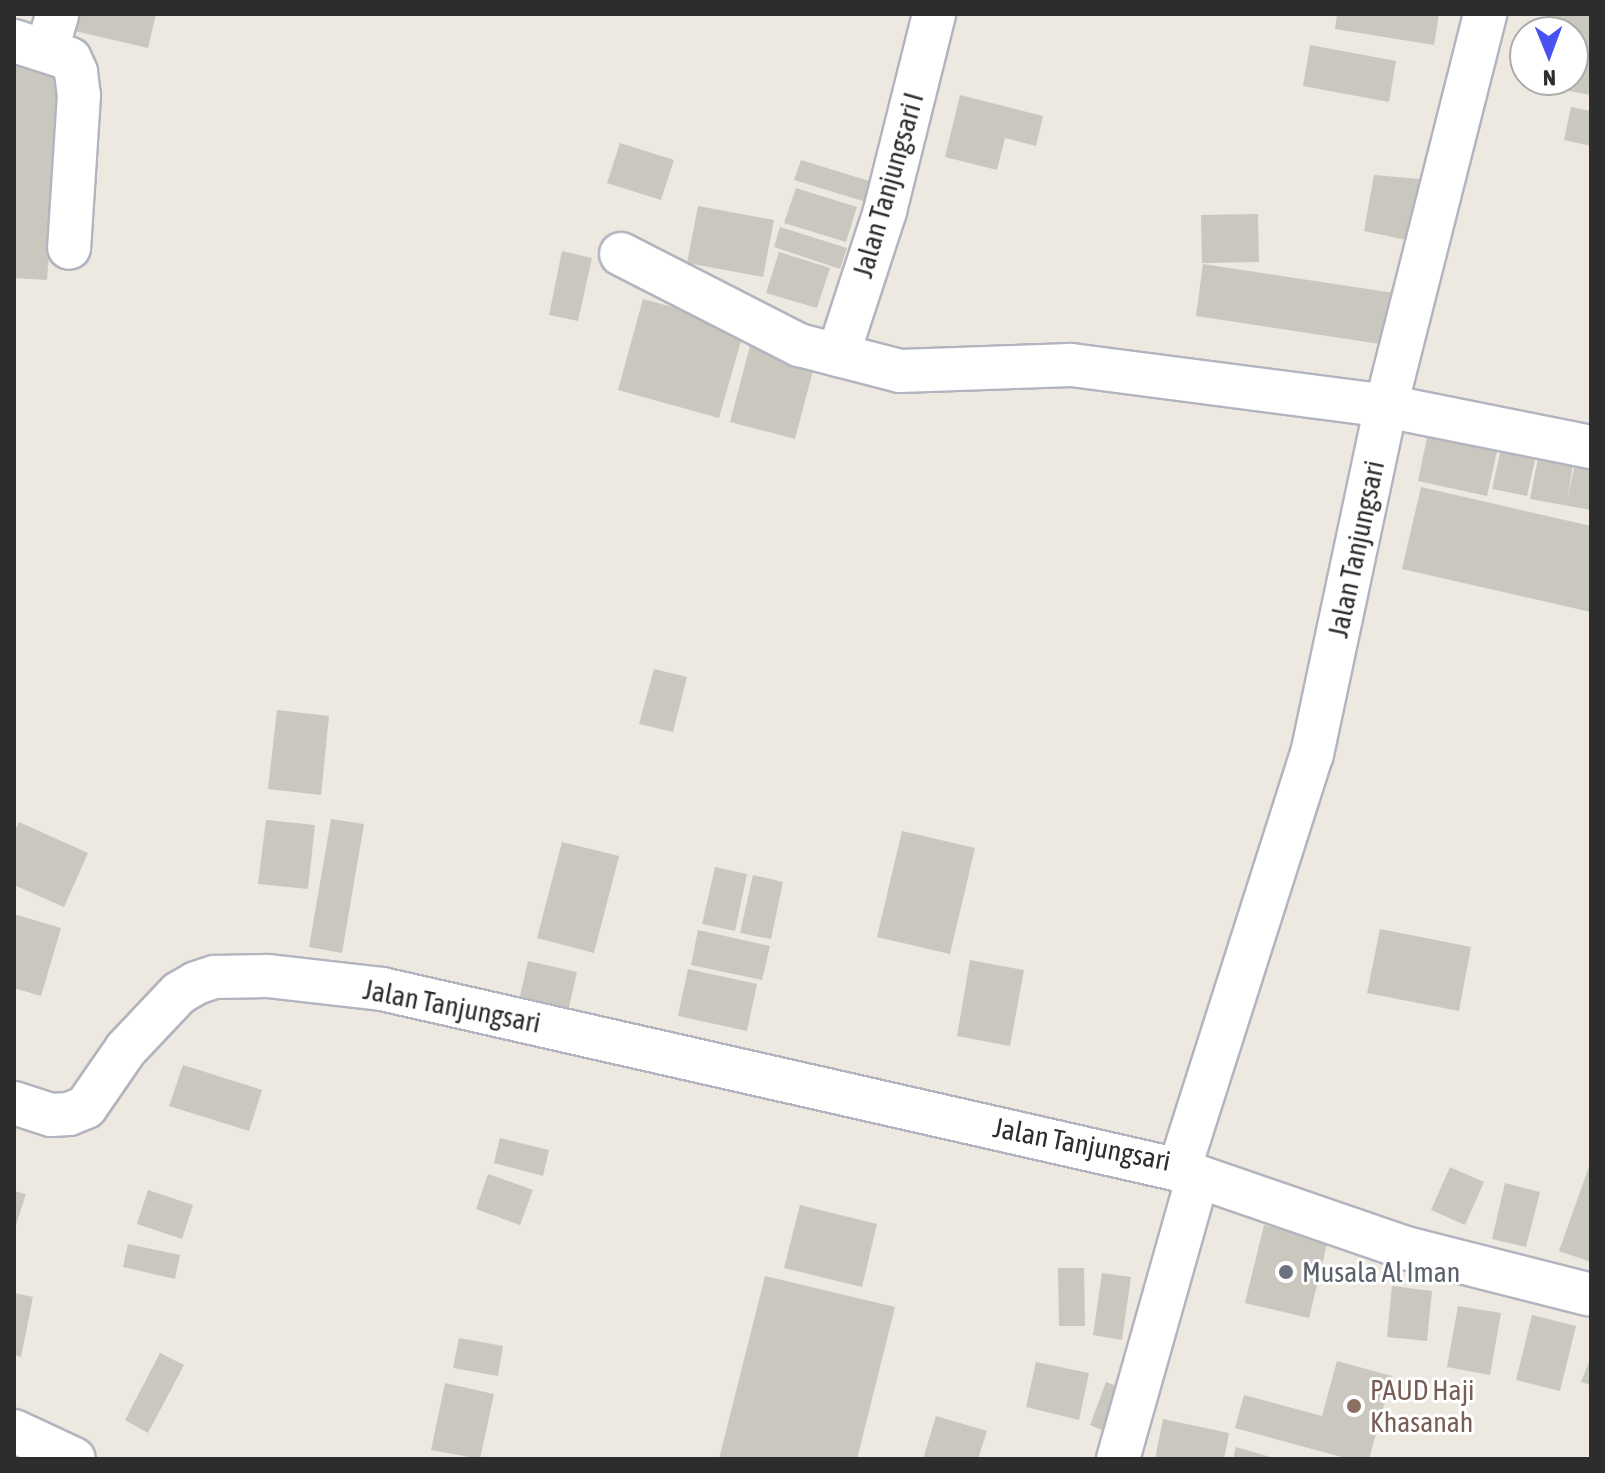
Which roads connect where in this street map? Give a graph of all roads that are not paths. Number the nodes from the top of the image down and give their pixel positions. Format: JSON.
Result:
{"nodes":[{"id":1,"x":934,"y":14,"type":"edge"},
{"id":2,"x":1485,"y":14,"type":"edge"},
{"id":3,"x":39,"y":35,"type":"edge"},
{"id":4,"x":69,"y":248,"type":"dead end"},
{"id":5,"x":621,"y":254,"type":"dead end"},
{"id":6,"x":838,"y":355,"type":"junction"},
{"id":7,"x":1386,"y":406,"type":"junction"},
{"id":8,"x":1591,"y":447,"type":"edge"},
{"id":9,"x":14,"y":1103,"type":"edge"},
{"id":10,"x":1189,"y":1173,"type":"junction"},
{"id":11,"x":1588,"y":1294,"type":"dead end"},
{"id":12,"x":14,"y":1431,"type":"edge"},
{"id":13,"x":74,"y":1459,"type":"edge"},
{"id":14,"x":1118,"y":1459,"type":"edge"}],
"edges":[{"from":1,"to":6,"type":"street","name":"Jalan Tanjungsari I"},
{"from":2,"to":7,"type":"street","name":"Jalan Tanjungsari"},
{"from":3,"to":4,"type":"street"},
{"from":5,"to":6,"type":"street"},
{"from":6,"to":7,"type":"street"},
{"from":7,"to":8,"type":"street"},
{"from":7,"to":10,"type":"street","name":"Jalan Tanjungsari"},
{"from":9,"to":10,"type":"street","name":"Jalan Tanjungsari"},
{"from":10,"to":11,"type":"street"},
{"from":10,"to":14,"type":"street","name":"Jalan Tanjungsari"},
{"from":12,"to":13,"type":"street"}]}
